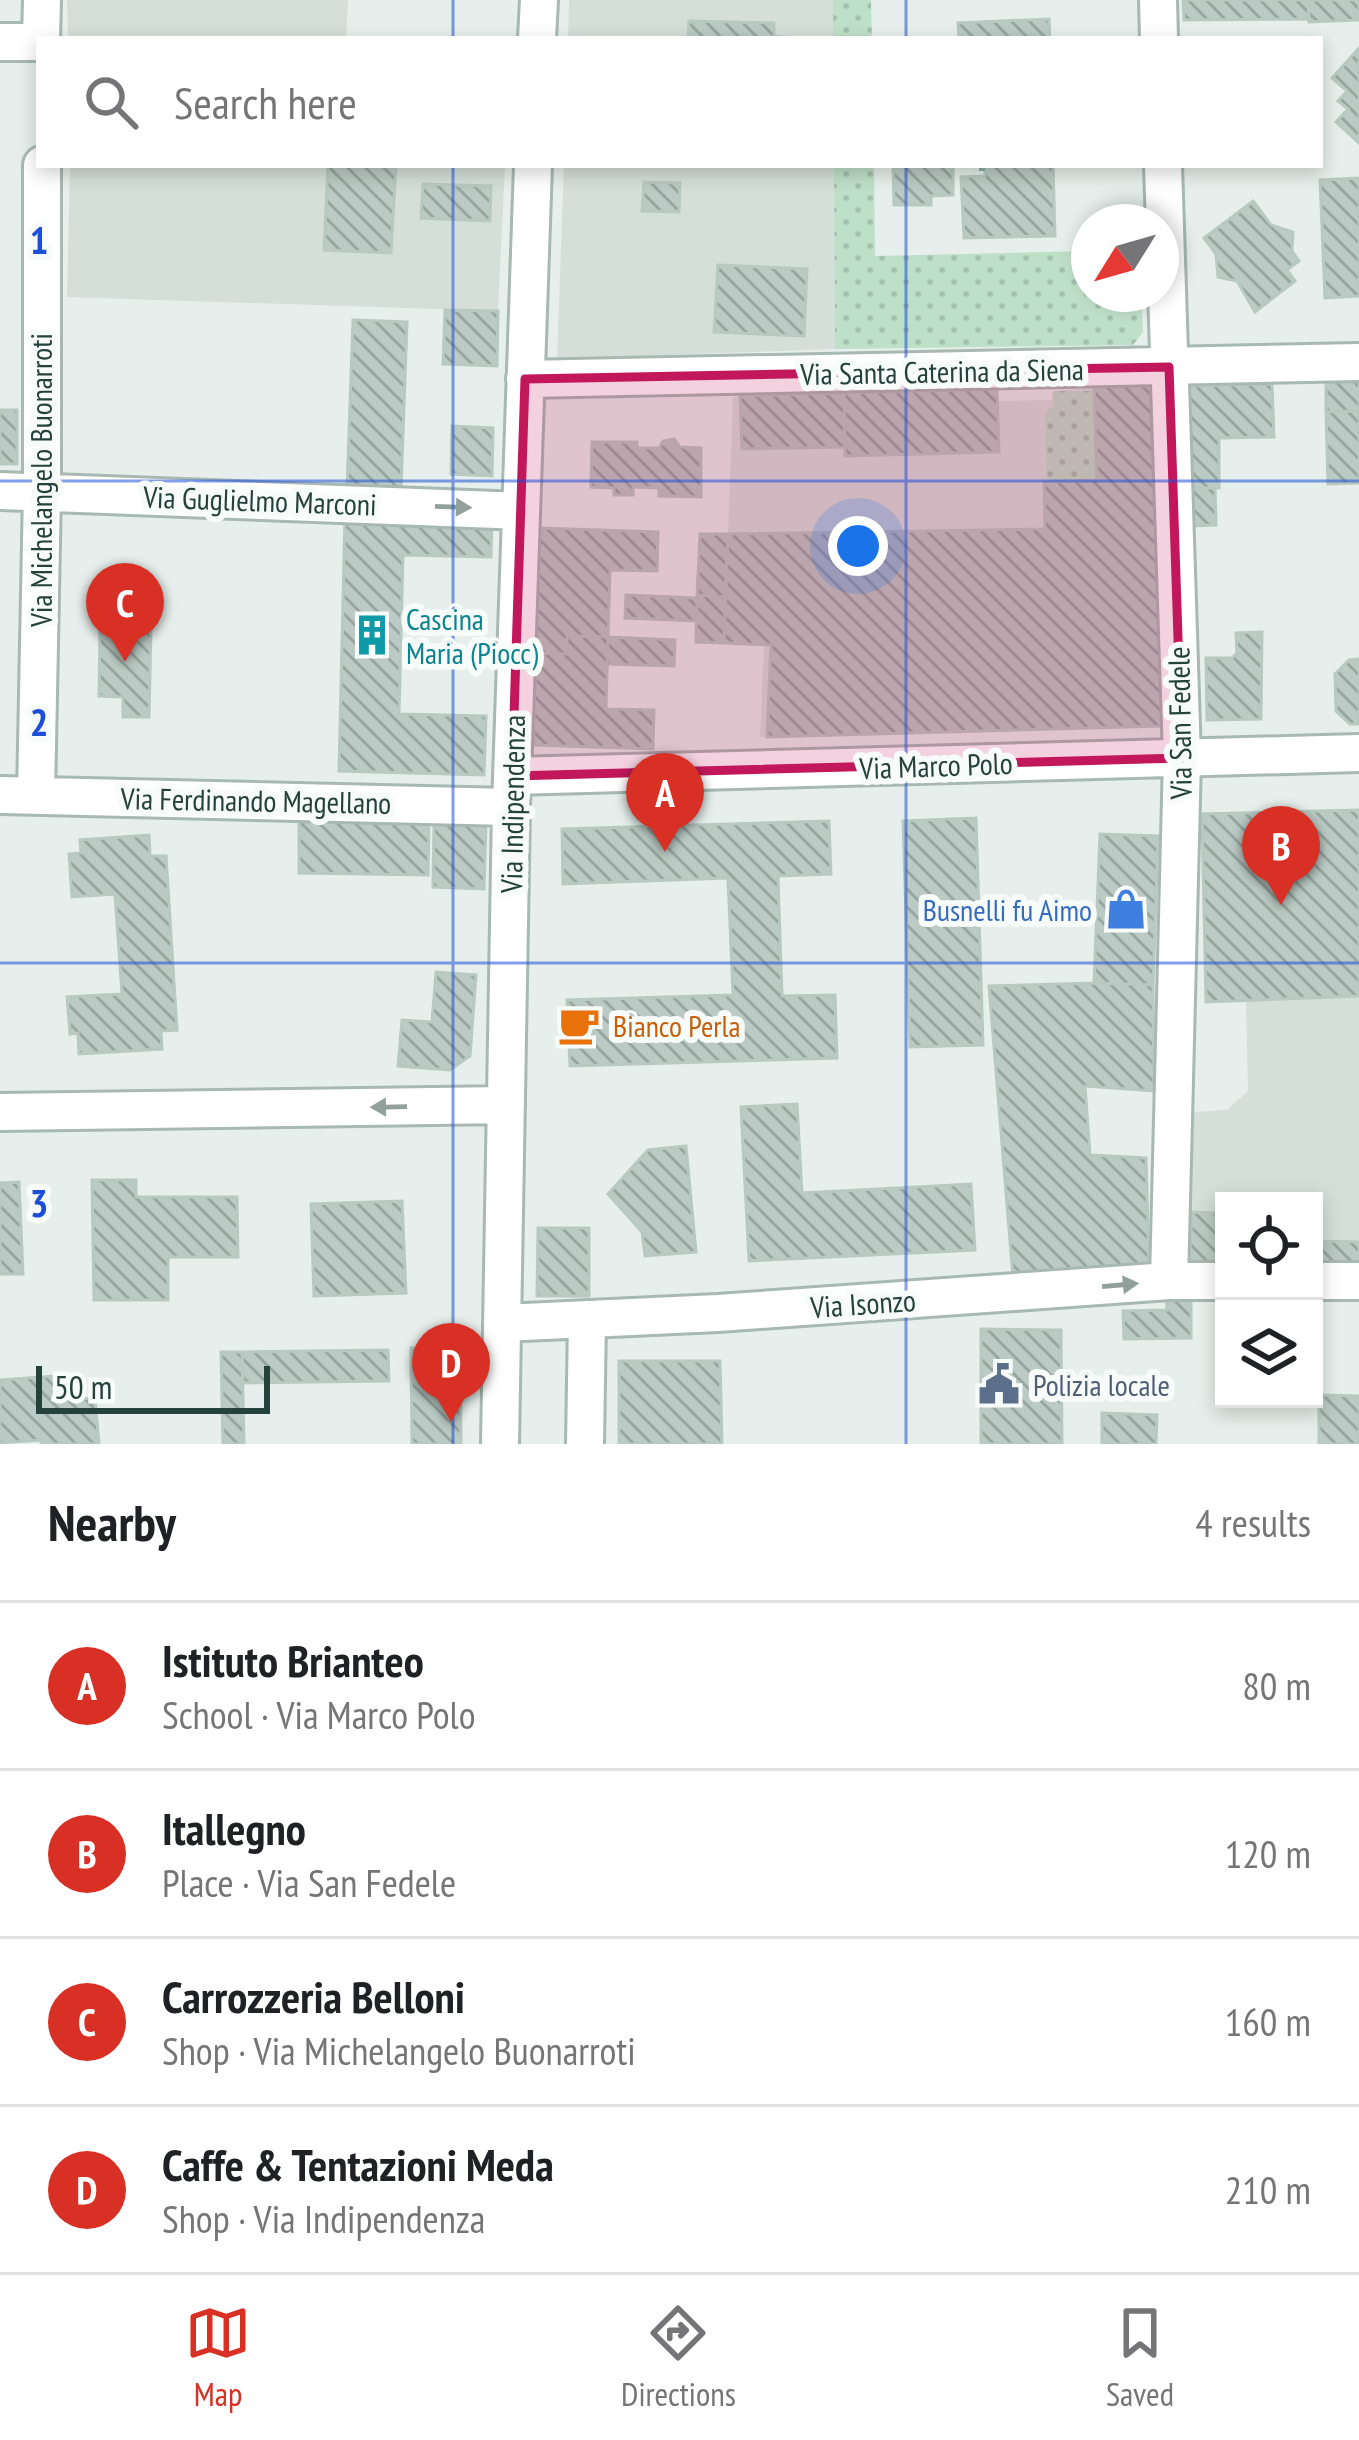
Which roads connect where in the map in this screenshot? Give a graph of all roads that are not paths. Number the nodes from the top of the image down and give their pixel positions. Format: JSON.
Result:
{"nodes":[{"id":1,"x":41,"y":0,"type":"edge"},
{"id":2,"x":539,"y":0,"type":"edge"},
{"id":3,"x":1158,"y":0,"type":"edge"},
{"id":4,"x":40,"y":36,"type":"edge"},
{"id":5,"x":537,"y":36,"type":"edge"},
{"id":6,"x":1159,"y":36,"type":"edge"},
{"id":7,"x":36,"y":40,"type":"edge"},
{"id":8,"x":0,"y":42,"type":"edge"},
{"id":9,"x":42,"y":168,"type":"edge"},
{"id":10,"x":533,"y":168,"type":"edge"},
{"id":11,"x":1163,"y":168,"type":"edge"},
{"id":12,"x":1359,"y":362,"type":"edge"},
{"id":13,"x":1169,"y":367,"type":"junction"},
{"id":14,"x":525,"y":379,"type":"junction"},
{"id":15,"x":0,"y":491,"type":"edge"},
{"id":16,"x":42,"y":491,"type":"junction"},
{"id":17,"x":520,"y":512,"type":"junction"},
{"id":18,"x":1359,"y":753,"type":"edge"},
{"id":19,"x":1182,"y":758,"type":"junction"},
{"id":20,"x":512,"y":792,"type":"junction"},
{"id":21,"x":18,"y":795,"type":"edge"},
{"id":22,"x":506,"y":1106,"type":"junction"},
{"id":23,"x":0,"y":1112,"type":"edge"},
{"id":24,"x":1168,"y":1281,"type":"junction"},
{"id":25,"x":1215,"y":1281,"type":"edge"},
{"id":26,"x":1323,"y":1281,"type":"edge"},
{"id":27,"x":1359,"y":1281,"type":"edge"},
{"id":28,"x":587,"y":1319,"type":"junction"},
{"id":29,"x":502,"y":1323,"type":"junction"},
{"id":30,"x":500,"y":1444,"type":"edge"},
{"id":31,"x":585,"y":1444,"type":"edge"}],
"edges":[{"from":1,"to":4,"type":"street"},
{"from":2,"to":5,"type":"street"},
{"from":3,"to":6,"type":"street"},
{"from":7,"to":8,"type":"street"},
{"from":9,"to":16,"type":"street","name":"Via Michelangelo Buonarroti"},
{"from":10,"to":14,"type":"street","name":"Via Indipendenza"},
{"from":11,"to":13,"type":"street","name":"Via San Fedele"},
{"from":12,"to":13,"type":"street","name":"Via Santa Caterina da Siena"},
{"from":13,"to":14,"type":"street","name":"Via Santa Caterina da Siena"},
{"from":13,"to":19,"type":"street","name":"Via San Fedele"},
{"from":14,"to":17,"type":"street","name":"Via Indipendenza"},
{"from":15,"to":16,"type":"street","name":"Via Guglielmo Marconi"},
{"from":16,"to":17,"type":"street","name":"Via Guglielmo Marconi","one_way":true},
{"from":16,"to":21,"type":"street","name":"Via Michelangelo Buonarroti"},
{"from":17,"to":20,"type":"street","name":"Via Indipendenza"},
{"from":18,"to":19,"type":"street","name":"Via Marco Polo"},
{"from":19,"to":20,"type":"street","name":"Via Marco Polo"},
{"from":19,"to":24,"type":"street","name":"Via San Fedele"},
{"from":20,"to":21,"type":"street","name":"Via Ferdinando Magellano"},
{"from":20,"to":22,"type":"street","name":"Via Indipendenza"},
{"from":22,"to":23,"type":"street","one_way":true},
{"from":22,"to":29,"type":"street","name":"Via Indipendenza"},
{"from":24,"to":25,"type":"street","name":"Via Isonzo"},
{"from":28,"to":24,"type":"street","name":"Via Isonzo","one_way":true},
{"from":26,"to":27,"type":"street"},
{"from":28,"to":29,"type":"street","name":"Via Isonzo"},
{"from":28,"to":31,"type":"street"},
{"from":29,"to":30,"type":"street","name":"Via Indipendenza"}]}
